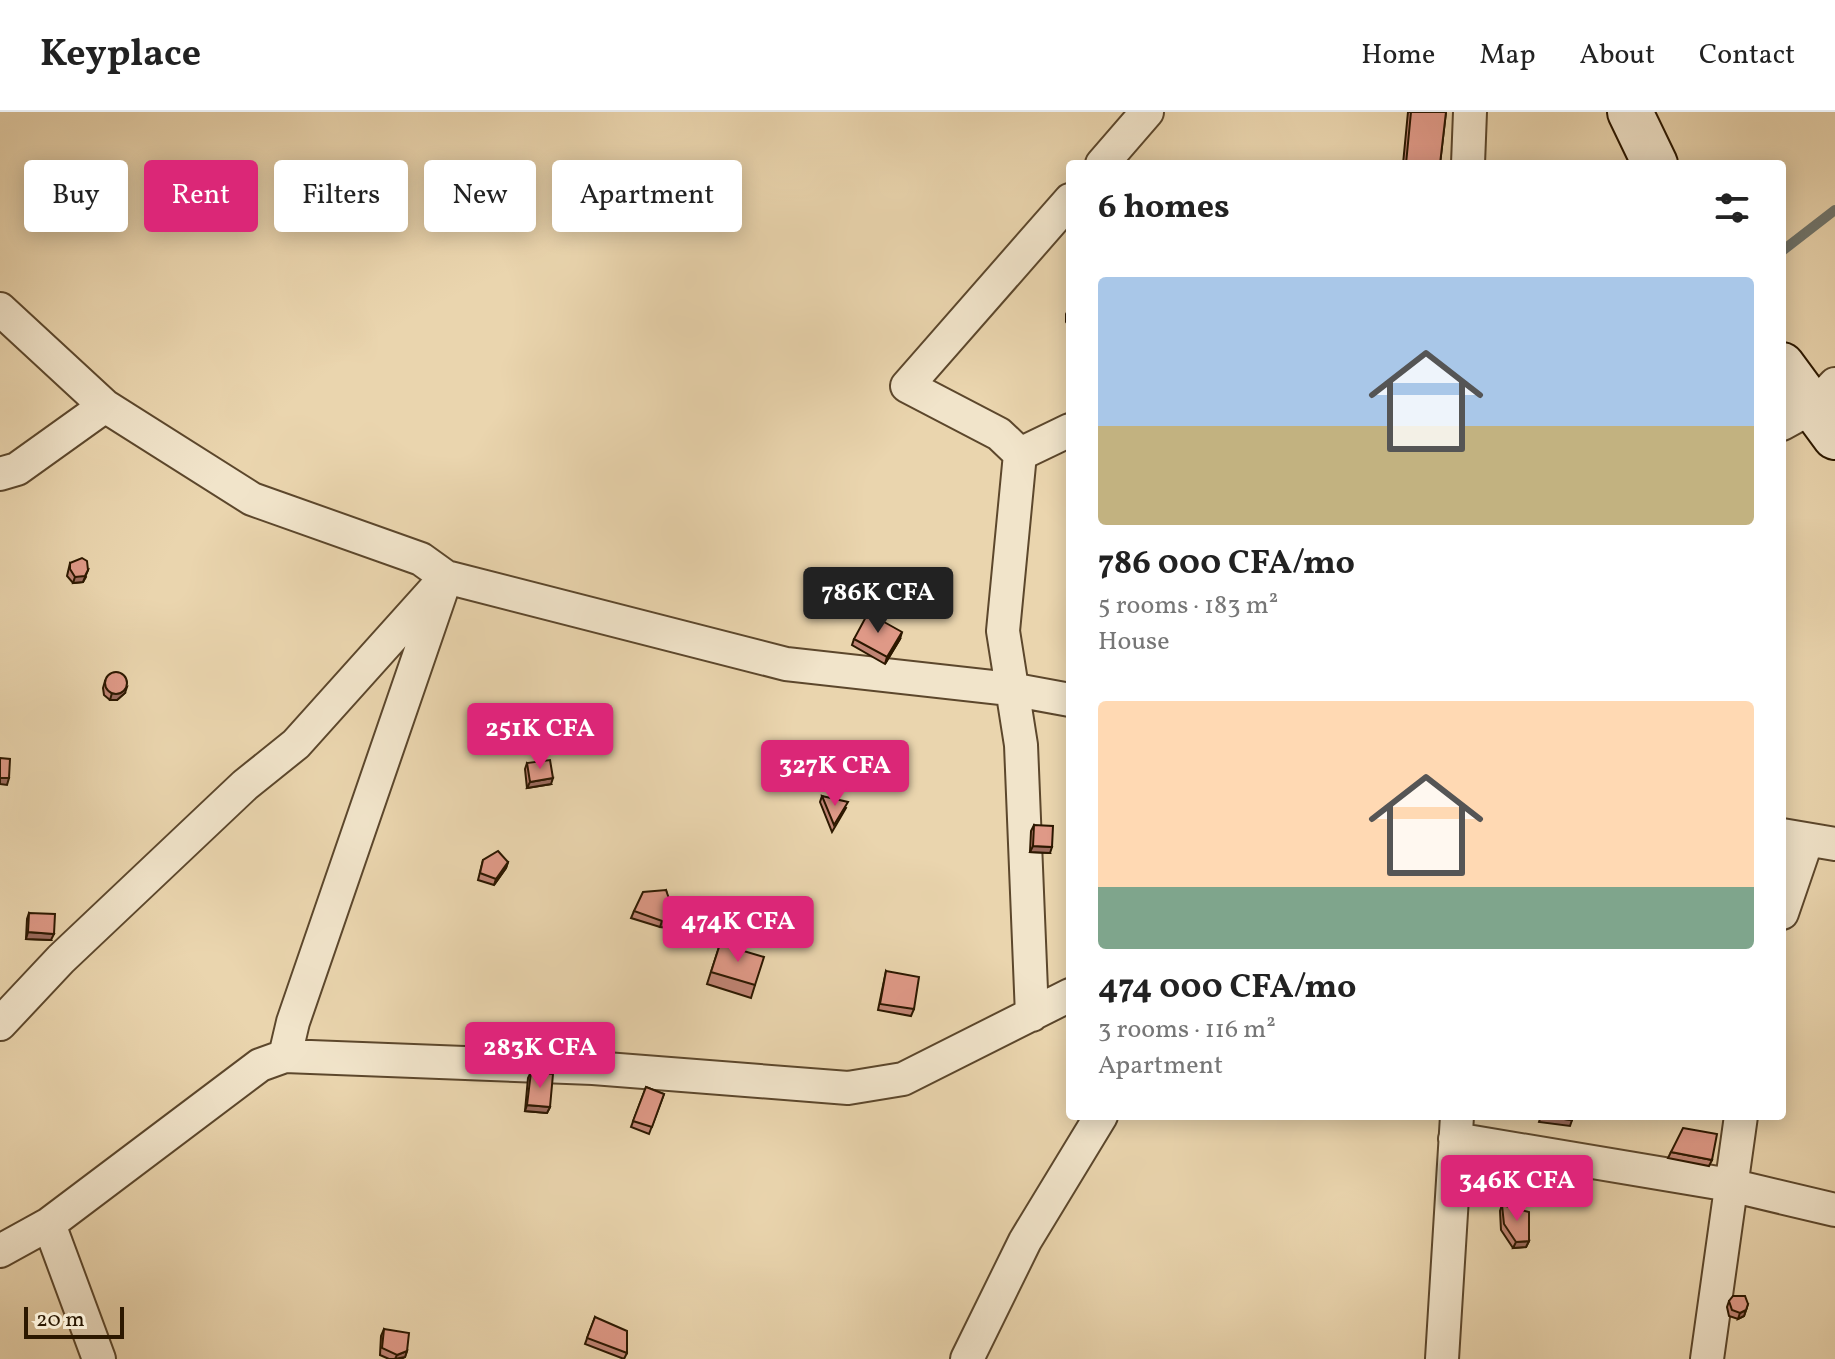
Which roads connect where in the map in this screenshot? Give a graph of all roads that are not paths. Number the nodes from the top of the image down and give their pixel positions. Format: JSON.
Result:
{"nodes":[{"id":1,"x":1147,"y":112,"type":"edge"},
{"id":2,"x":1470,"y":112,"type":"edge"},
{"id":3,"x":1630,"y":112,"type":"edge"},
{"id":4,"x":1105,"y":160,"type":"edge"},
{"id":5,"x":1468,"y":160,"type":"edge"},
{"id":6,"x":1653,"y":160,"type":"edge"},
{"id":7,"x":1066,"y":205,"type":"edge"},
{"id":8,"x":0,"y":309,"type":"edge"},
{"id":9,"x":1786,"y":371,"type":"edge"},
{"id":10,"x":105,"y":406,"type":"junction"},
{"id":11,"x":1816,"y":413,"type":"edge"},
{"id":12,"x":1066,"y":432,"type":"edge"},
{"id":13,"x":1020,"y":454,"type":"junction"},
{"id":14,"x":0,"y":474,"type":"edge"},
{"id":15,"x":446,"y":577,"type":"junction"},
{"id":16,"x":1010,"y":689,"type":"junction"},
{"id":17,"x":1066,"y":699,"type":"edge"},
{"id":18,"x":1808,"y":840,"type":"edge"},
{"id":19,"x":1786,"y":902,"type":"edge"},
{"id":20,"x":1066,"y":997,"type":"edge"},
{"id":21,"x":1032,"y":1015,"type":"junction"},
{"id":22,"x":0,"y":1024,"type":"edge"},
{"id":23,"x":285,"y":1056,"type":"junction"},
{"id":24,"x":1099,"y":1120,"type":"edge"},
{"id":25,"x":1740,"y":1120,"type":"edge"},
{"id":26,"x":1456,"y":1128,"type":"edge"},
{"id":27,"x":1730,"y":1185,"type":"junction"},
{"id":28,"x":1835,"y":1210,"type":"edge"},
{"id":29,"x":49,"y":1224,"type":"junction"},
{"id":30,"x":0,"y":1251,"type":"edge"},
{"id":31,"x":99,"y":1359,"type":"edge"},
{"id":32,"x":967,"y":1359,"type":"edge"},
{"id":33,"x":1442,"y":1359,"type":"edge"},
{"id":34,"x":1707,"y":1359,"type":"edge"}],
"edges":[{"from":1,"to":4,"type":"street"},
{"from":2,"to":5,"type":"street"},
{"from":3,"to":6,"type":"main road"},
{"from":7,"to":13,"type":"street"},
{"from":8,"to":10,"type":"street"},
{"from":9,"to":11,"type":"main road"},
{"from":10,"to":14,"type":"street"},
{"from":10,"to":15,"type":"street"},
{"from":12,"to":13,"type":"street"},
{"from":13,"to":16,"type":"street"},
{"from":15,"to":16,"type":"street"},
{"from":15,"to":22,"type":"street"},
{"from":15,"to":23,"type":"street"},
{"from":16,"to":17,"type":"street"},
{"from":16,"to":21,"type":"street"},
{"from":18,"to":19,"type":"street"},
{"from":20,"to":21,"type":"street"},
{"from":21,"to":23,"type":"street"},
{"from":23,"to":29,"type":"street"},
{"from":24,"to":32,"type":"street"},
{"from":25,"to":27,"type":"street"},
{"from":26,"to":27,"type":"street"},
{"from":26,"to":33,"type":"street"},
{"from":27,"to":28,"type":"street"},
{"from":27,"to":34,"type":"street"},
{"from":29,"to":30,"type":"street"},
{"from":29,"to":31,"type":"street"}]}
